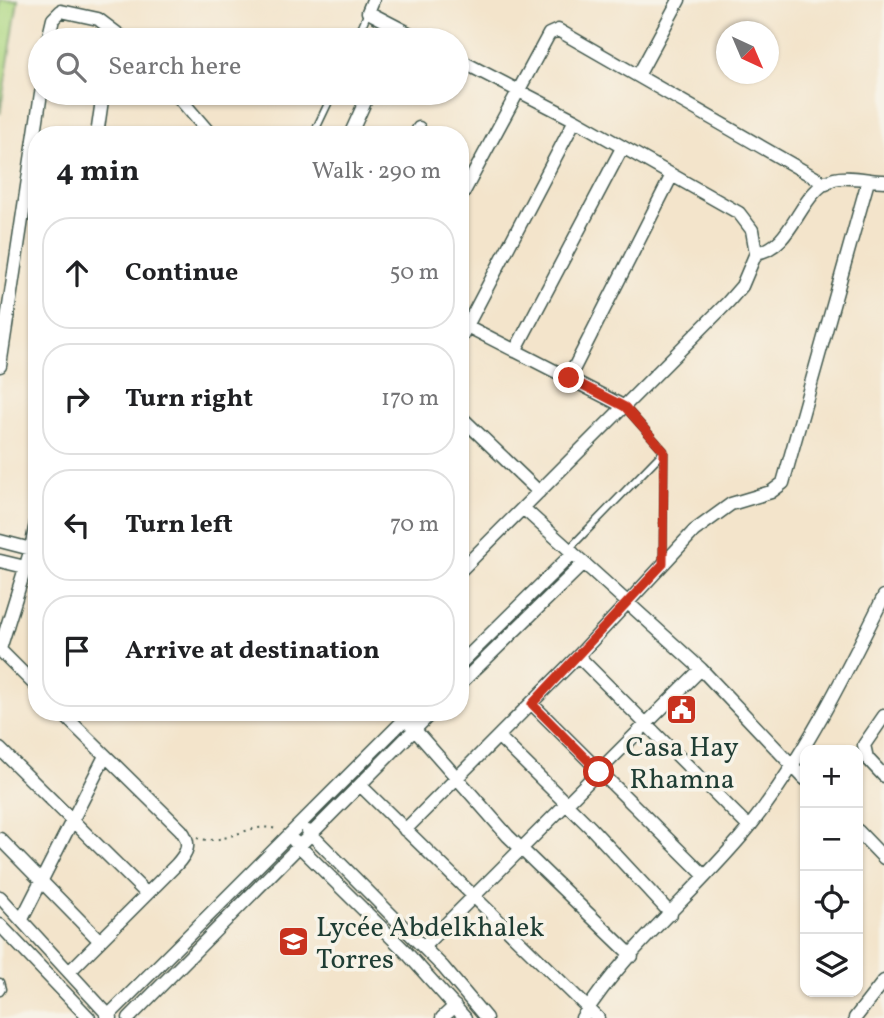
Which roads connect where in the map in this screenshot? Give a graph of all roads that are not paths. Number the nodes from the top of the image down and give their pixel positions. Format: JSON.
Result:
{"nodes":[{"id":1,"x":679,"y":0,"type":"edge"},
{"id":2,"x":59,"y":6,"type":"edge"},
{"id":3,"x":371,"y":6,"type":"edge"},
{"id":4,"x":111,"y":27,"type":"edge"},
{"id":5,"x":51,"y":28,"type":"edge"},
{"id":6,"x":361,"y":28,"type":"edge"},
{"id":7,"x":404,"y":28,"type":"edge"},
{"id":8,"x":469,"y":65,"type":"edge"},
{"id":9,"x":639,"y":74,"type":"junction"},
{"id":10,"x":518,"y":92,"type":"junction"},
{"id":11,"x":39,"y":105,"type":"edge"},
{"id":12,"x":101,"y":105,"type":"edge"},
{"id":13,"x":185,"y":105,"type":"edge"},
{"id":14,"x":327,"y":105,"type":"edge"},
{"id":15,"x":364,"y":105,"type":"edge"},
{"id":16,"x":575,"y":120,"type":"junction"},
{"id":17,"x":36,"y":126,"type":"edge"},
{"id":18,"x":98,"y":126,"type":"edge"},
{"id":19,"x":203,"y":126,"type":"edge"},
{"id":20,"x":317,"y":126,"type":"edge"},
{"id":21,"x":354,"y":126,"type":"edge"},
{"id":22,"x":622,"y":148,"type":"junction"},
{"id":23,"x":672,"y":176,"type":"junction"},
{"id":24,"x":28,"y":180,"type":"edge"},
{"id":25,"x":868,"y":181,"type":"junction"},
{"id":26,"x":884,"y":181,"type":"edge"},
{"id":27,"x":469,"y":182,"type":"edge"},
{"id":28,"x":826,"y":184,"type":"junction"},
{"id":29,"x":756,"y":253,"type":"junction"},
{"id":30,"x":469,"y":315,"type":"edge"},
{"id":31,"x":469,"y":327,"type":"edge"},
{"id":32,"x":515,"y":351,"type":"junction"},
{"id":33,"x":0,"y":366,"type":"edge"},
{"id":34,"x":569,"y":378,"type":"junction"},
{"id":35,"x":625,"y":407,"type":"junction"},
{"id":36,"x":469,"y":425,"type":"edge"},
{"id":37,"x":664,"y":451,"type":"junction"},
{"id":38,"x":539,"y":492,"type":"junction"},
{"id":39,"x":523,"y":508,"type":"junction"},
{"id":40,"x":0,"y":541,"type":"edge"},
{"id":41,"x":28,"y":549,"type":"edge"},
{"id":42,"x":571,"y":551,"type":"junction"},
{"id":43,"x":28,"y":558,"type":"edge"},
{"id":44,"x":0,"y":561,"type":"edge"},
{"id":45,"x":469,"y":562,"type":"edge"},
{"id":46,"x":584,"y":563,"type":"junction"},
{"id":47,"x":663,"y":564,"type":"junction"},
{"id":48,"x":25,"y":567,"type":"junction"},
{"id":49,"x":884,"y":596,"type":"edge"},
{"id":50,"x":629,"y":603,"type":"junction"},
{"id":51,"x":0,"y":650,"type":"edge"},
{"id":52,"x":469,"y":655,"type":"edge"},
{"id":53,"x":578,"y":656,"type":"junction"},
{"id":54,"x":701,"y":669,"type":"junction"},
{"id":55,"x":469,"y":675,"type":"edge"},
{"id":56,"x":28,"y":678,"type":"edge"},
{"id":57,"x":532,"y":704,"type":"junction"},
{"id":58,"x":884,"y":716,"type":"edge"},
{"id":59,"x":70,"y":721,"type":"edge"},
{"id":60,"x":399,"y":721,"type":"edge"},
{"id":61,"x":410,"y":721,"type":"edge"},
{"id":62,"x":422,"y":721,"type":"edge"},
{"id":63,"x":646,"y":724,"type":"junction"},
{"id":64,"x":415,"y":728,"type":"junction"},
{"id":65,"x":499,"y":737,"type":"junction"},
{"id":66,"x":0,"y":749,"type":"edge"},
{"id":67,"x":105,"y":756,"type":"junction"},
{"id":68,"x":791,"y":766,"type":"junction"},
{"id":69,"x":599,"y":772,"type":"junction"},
{"id":70,"x":800,"y":774,"type":"edge"},
{"id":71,"x":884,"y":776,"type":"edge"},
{"id":72,"x":459,"y":779,"type":"junction"},
{"id":73,"x":360,"y":785,"type":"junction"},
{"id":74,"x":568,"y":805,"type":"junction"},
{"id":75,"x":72,"y":818,"type":"junction"},
{"id":76,"x":300,"y":824,"type":"junction"},
{"id":77,"x":749,"y":827,"type":"junction"},
{"id":78,"x":405,"y":830,"type":"junction"},
{"id":79,"x":311,"y":835,"type":"junction"},
{"id":80,"x":289,"y":836,"type":"junction"},
{"id":81,"x":863,"y":836,"type":"edge"},
{"id":82,"x":0,"y":839,"type":"edge"},
{"id":83,"x":300,"y":846,"type":"junction"},
{"id":84,"x":523,"y":849,"type":"junction"},
{"id":85,"x":884,"y":858,"type":"edge"},
{"id":86,"x":705,"y":876,"type":"junction"},
{"id":87,"x":40,"y":879,"type":"junction"},
{"id":88,"x":147,"y":894,"type":"junction"},
{"id":89,"x":0,"y":897,"type":"edge"},
{"id":90,"x":474,"y":897,"type":"junction"},
{"id":91,"x":671,"y":914,"type":"junction"},
{"id":92,"x":22,"y":919,"type":"junction"},
{"id":93,"x":0,"y":925,"type":"edge"},
{"id":94,"x":100,"y":941,"type":"junction"},
{"id":95,"x":423,"y":947,"type":"junction"},
{"id":96,"x":632,"y":956,"type":"junction"},
{"id":97,"x":70,"y":971,"type":"junction"},
{"id":98,"x":884,"y":981,"type":"edge"},
{"id":99,"x":0,"y":982,"type":"edge"},
{"id":100,"x":0,"y":992,"type":"edge"},
{"id":101,"x":455,"y":1006,"type":"junction"},
{"id":102,"x":585,"y":1013,"type":"edge"},
{"id":103,"x":108,"y":1017,"type":"edge"},
{"id":104,"x":89,"y":1018,"type":"edge"},
{"id":105,"x":129,"y":1018,"type":"edge"},
{"id":106,"x":442,"y":1018,"type":"edge"},
{"id":107,"x":465,"y":1018,"type":"edge"},
{"id":108,"x":486,"y":1018,"type":"edge"},
{"id":109,"x":598,"y":1018,"type":"edge"},
{"id":110,"x":855,"y":1018,"type":"edge"}],
"edges":[{"from":1,"to":9,"type":"street"},
{"from":2,"to":4,"type":"street"},
{"from":2,"to":5,"type":"street"},
{"from":3,"to":6,"type":"lane"},
{"from":3,"to":7,"type":"street"},
{"from":8,"to":10,"type":"street"},
{"from":9,"to":10,"type":"street"},
{"from":9,"to":28,"type":"street"},
{"from":10,"to":16,"type":"street"},
{"from":10,"to":27,"type":"street"},
{"from":11,"to":17,"type":"street"},
{"from":12,"to":18,"type":"street"},
{"from":13,"to":19,"type":"street"},
{"from":14,"to":20,"type":"lane"},
{"from":15,"to":21,"type":"street"},
{"from":16,"to":22,"type":"street"},
{"from":16,"to":30,"type":"street"},
{"from":22,"to":23,"type":"street"},
{"from":22,"to":32,"type":"street"},
{"from":23,"to":29,"type":"street"},
{"from":23,"to":34,"type":"street"},
{"from":24,"to":33,"type":"street"},
{"from":25,"to":26,"type":"street"},
{"from":25,"to":28,"type":"street"},
{"from":25,"to":47,"type":"street"},
{"from":28,"to":29,"type":"street"},
{"from":29,"to":35,"type":"street"},
{"from":31,"to":32,"type":"street"},
{"from":32,"to":34,"type":"street"},
{"from":34,"to":35,"type":"street"},
{"from":35,"to":37,"type":"lane"},
{"from":35,"to":38,"type":"street"},
{"from":36,"to":38,"type":"street"},
{"from":37,"to":42,"type":"lane"},
{"from":37,"to":47,"type":"lane"},
{"from":38,"to":39,"type":"street"},
{"from":39,"to":42,"type":"street"},
{"from":39,"to":45,"type":"street"},
{"from":40,"to":41,"type":"street"},
{"from":42,"to":46,"type":"street"},
{"from":42,"to":52,"type":"street"},
{"from":43,"to":48,"type":"street"},
{"from":44,"to":48,"type":"street"},
{"from":46,"to":50,"type":"street"},
{"from":46,"to":55,"type":"street"},
{"from":47,"to":50,"type":"street"},
{"from":48,"to":51,"type":"street"},
{"from":49,"to":68,"type":"street"},
{"from":50,"to":53,"type":"street"},
{"from":50,"to":54,"type":"street"},
{"from":51,"to":56,"type":"street"},
{"from":53,"to":57,"type":"street"},
{"from":53,"to":63,"type":"street"},
{"from":54,"to":63,"type":"street"},
{"from":54,"to":68,"type":"street"},
{"from":57,"to":65,"type":"street"},
{"from":57,"to":69,"type":"street"},
{"from":58,"to":71,"type":"street"},
{"from":59,"to":67,"type":"street"},
{"from":60,"to":76,"type":"street"},
{"from":61,"to":64,"type":"street"},
{"from":62,"to":64,"type":"street"},
{"from":63,"to":69,"type":"street"},
{"from":63,"to":77,"type":"street"},
{"from":64,"to":72,"type":"street"},
{"from":64,"to":73,"type":"street"},
{"from":65,"to":72,"type":"street"},
{"from":65,"to":74,"type":"street"},
{"from":66,"to":75,"type":"street"},
{"from":67,"to":75,"type":"street"},
{"from":67,"to":88,"type":"street"},
{"from":68,"to":70,"type":"street"},
{"from":68,"to":77,"type":"street"},
{"from":69,"to":74,"type":"street"},
{"from":69,"to":86,"type":"street"},
{"from":72,"to":78,"type":"street"},
{"from":72,"to":84,"type":"street"},
{"from":73,"to":78,"type":"street"},
{"from":73,"to":79,"type":"street"},
{"from":74,"to":84,"type":"street"},
{"from":74,"to":91,"type":"street"},
{"from":75,"to":87,"type":"street"},
{"from":75,"to":88,"type":"street"},
{"from":76,"to":79,"type":"street"},
{"from":76,"to":80,"type":"street"},
{"from":77,"to":86,"type":"street"},
{"from":78,"to":90,"type":"street"},
{"from":79,"to":83,"type":"street"},
{"from":79,"to":95,"type":"street"},
{"from":80,"to":83,"type":"street"},
{"from":80,"to":103,"type":"street"},
{"from":81,"to":85,"type":"street"},
{"from":82,"to":87,"type":"street"},
{"from":83,"to":101,"type":"street"},
{"from":83,"to":105,"type":"street"},
{"from":84,"to":90,"type":"street"},
{"from":84,"to":96,"type":"street"},
{"from":86,"to":91,"type":"street"},
{"from":87,"to":92,"type":"street"},
{"from":87,"to":94,"type":"street"},
{"from":88,"to":94,"type":"street"},
{"from":89,"to":92,"type":"street"},
{"from":90,"to":95,"type":"street"},
{"from":90,"to":102,"type":"street"},
{"from":91,"to":96,"type":"street"},
{"from":92,"to":97,"type":"street"},
{"from":93,"to":104,"type":"street"},
{"from":94,"to":97,"type":"street"},
{"from":95,"to":108,"type":"street"},
{"from":96,"to":102,"type":"street"},
{"from":97,"to":103,"type":"street"},
{"from":98,"to":110,"type":"street"},
{"from":99,"to":100,"type":"lane"},
{"from":101,"to":106,"type":"street"},
{"from":101,"to":107,"type":"street"},
{"from":102,"to":109,"type":"street"}]}
